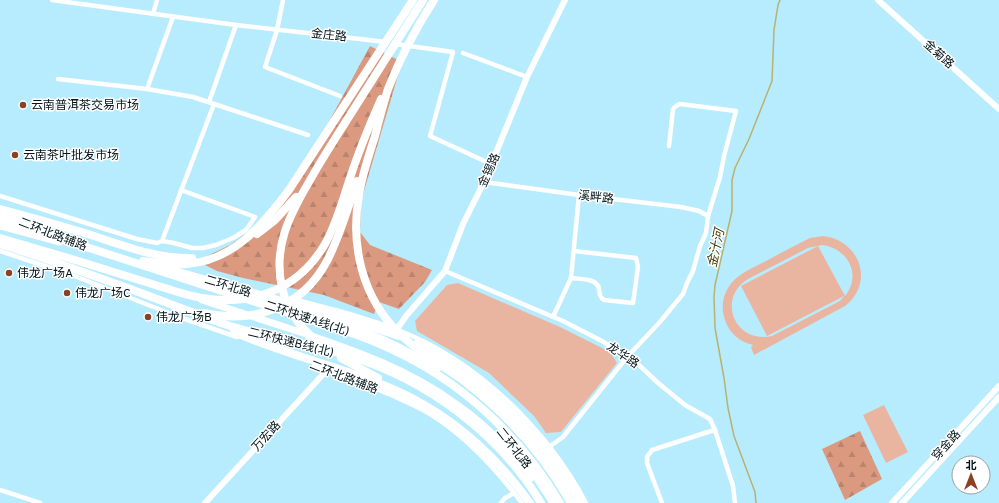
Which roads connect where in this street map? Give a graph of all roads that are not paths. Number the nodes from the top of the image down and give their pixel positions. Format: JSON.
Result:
{"nodes":[{"id":1,"x":52,"y":0,"type":"edge"},
{"id":2,"x":156,"y":0,"type":"edge"},
{"id":3,"x":283,"y":0,"type":"edge"},
{"id":4,"x":413,"y":0,"type":"edge"},
{"id":5,"x":424,"y":0,"type":"edge"},
{"id":6,"x":434,"y":0,"type":"edge"},
{"id":7,"x":565,"y":0,"type":"edge"},
{"id":8,"x":878,"y":0,"type":"edge"},
{"id":9,"x":77,"y":2,"type":"edge"},
{"id":10,"x":153,"y":14,"type":"junction"},
{"id":11,"x":173,"y":17,"type":"junction"},
{"id":12,"x":236,"y":25,"type":"junction"},
{"id":13,"x":417,"y":29,"type":"junction"},
{"id":14,"x":277,"y":30,"type":"junction"},
{"id":15,"x":463,"y":53,"type":"dead end"},
{"id":16,"x":527,"y":77,"type":"junction"},
{"id":17,"x":58,"y":79,"type":"dead end"},
{"id":18,"x":147,"y":89,"type":"junction"},
{"id":19,"x":340,"y":96,"type":"dead end"},
{"id":20,"x":386,"y":97,"type":"junction"},
{"id":21,"x":211,"y":103,"type":"junction"},
{"id":22,"x":999,"y":109,"type":"edge"},
{"id":23,"x":308,"y":135,"type":"dead end"},
{"id":24,"x":669,"y":146,"type":"dead end"},
{"id":25,"x":491,"y":164,"type":"junction"},
{"id":26,"x":318,"y":167,"type":"junction"},
{"id":27,"x":484,"y":182,"type":"junction"},
{"id":28,"x":181,"y":190,"type":"junction"},
{"id":29,"x":579,"y":195,"type":"junction"},
{"id":30,"x":0,"y":196,"type":"edge"},
{"id":31,"x":0,"y":209,"type":"edge"},
{"id":32,"x":0,"y":213,"type":"edge"},
{"id":33,"x":708,"y":216,"type":"junction"},
{"id":34,"x":0,"y":219,"type":"edge"},
{"id":35,"x":0,"y":226,"type":"edge"},
{"id":36,"x":0,"y":235,"type":"edge"},
{"id":37,"x":0,"y":239,"type":"edge"},
{"id":38,"x":162,"y":241,"type":"junction"},
{"id":39,"x":0,"y":244,"type":"edge"},
{"id":40,"x":0,"y":251,"type":"edge"},
{"id":41,"x":574,"y":251,"type":"junction"},
{"id":42,"x":107,"y":254,"type":"junction"},
{"id":43,"x":445,"y":271,"type":"junction"},
{"id":44,"x":571,"y":278,"type":"junction"},
{"id":45,"x":221,"y":284,"type":"junction"},
{"id":46,"x":160,"y":298,"type":"junction"},
{"id":47,"x":553,"y":317,"type":"junction"},
{"id":48,"x":397,"y":329,"type":"junction"},
{"id":49,"x":628,"y":357,"type":"junction"},
{"id":50,"x":327,"y":370,"type":"junction"},
{"id":51,"x":999,"y":386,"type":"edge"},
{"id":52,"x":999,"y":397,"type":"edge"},
{"id":53,"x":419,"y":402,"type":"junction"},
{"id":54,"x":715,"y":430,"type":"junction"},
{"id":55,"x":549,"y":447,"type":"junction"},
{"id":56,"x":0,"y":490,"type":"edge"},
{"id":57,"x":514,"y":493,"type":"junction"},
{"id":58,"x":40,"y":503,"type":"edge"},
{"id":59,"x":205,"y":503,"type":"edge"},
{"id":60,"x":501,"y":503,"type":"edge"},
{"id":61,"x":522,"y":503,"type":"edge"},
{"id":62,"x":530,"y":503,"type":"edge"},
{"id":63,"x":541,"y":503,"type":"edge"},
{"id":64,"x":548,"y":503,"type":"edge"},
{"id":65,"x":553,"y":503,"type":"edge"},
{"id":66,"x":560,"y":503,"type":"edge"},
{"id":67,"x":571,"y":503,"type":"edge"},
{"id":68,"x":580,"y":503,"type":"edge"},
{"id":69,"x":586,"y":503,"type":"edge"},
{"id":70,"x":662,"y":503,"type":"edge"},
{"id":71,"x":735,"y":503,"type":"edge"},
{"id":72,"x":892,"y":503,"type":"edge"},
{"id":73,"x":902,"y":503,"type":"edge"}],
"edges":[{"from":1,"to":9,"type":"street","name":"金庄路"},
{"from":2,"to":10,"type":"street"},
{"from":3,"to":14,"type":"street"},
{"from":4,"to":42,"type":"highway"},
{"from":5,"to":26,"type":"highway"},
{"from":6,"to":13,"type":"highway"},
{"from":7,"to":16,"type":"street","name":"金锡路"},
{"from":8,"to":22,"type":"street","name":"金菊路"},
{"from":9,"to":10,"type":"street","name":"金庄路"},
{"from":10,"to":11,"type":"street","name":"金庄路"},
{"from":11,"to":12,"type":"street","name":"金庄路"},
{"from":11,"to":18,"type":"street"},
{"from":12,"to":14,"type":"street","name":"金庄路"},
{"from":12,"to":21,"type":"street"},
{"from":13,"to":20,"type":"highway"},
{"from":13,"to":37,"type":"highway"},
{"from":14,"to":19,"type":"street"},
{"from":14,"to":25,"type":"street","name":"金庄路"},
{"from":15,"to":16,"type":"street"},
{"from":16,"to":25,"type":"street","name":"金锡路"},
{"from":17,"to":18,"type":"street"},
{"from":18,"to":21,"type":"street"},
{"from":20,"to":46,"type":"highway"},
{"from":20,"to":67,"type":"highway"},
{"from":21,"to":23,"type":"street"},
{"from":21,"to":28,"type":"street"},
{"from":24,"to":33,"type":"street"},
{"from":25,"to":27,"type":"street","name":"金锡路"},
{"from":26,"to":31,"type":"highway"},
{"from":26,"to":53,"type":"highway"},
{"from":27,"to":29,"type":"street","name":"溪畔路"},
{"from":27,"to":43,"type":"street","name":"金锡路"},
{"from":28,"to":38,"type":"street"},
{"from":28,"to":38,"type":"street"},
{"from":29,"to":33,"type":"street","name":"溪畔路"},
{"from":29,"to":41,"type":"street"},
{"from":30,"to":38,"type":"street"},
{"from":32,"to":42,"type":"street","name":"二环北路辅路"},
{"from":33,"to":49,"type":"street"},
{"from":34,"to":66,"type":"highway","name":"二环快速A线(北)"},
{"from":35,"to":42,"type":"main road","name":"二环北路"},
{"from":36,"to":64,"type":"main road","name":"二环北路"},
{"from":37,"to":46,"type":"highway"},
{"from":39,"to":63,"type":"highway","name":"二环快速B线(北)"},
{"from":40,"to":50,"type":"street","name":"二环北路辅路"},
{"from":41,"to":44,"type":"street"},
{"from":41,"to":44,"type":"street"},
{"from":42,"to":45,"type":"main road","name":"二环北路"},
{"from":43,"to":47,"type":"street","name":"龙华路"},
{"from":43,"to":48,"type":"street","name":"金锡路"},
{"from":44,"to":47,"type":"street"},
{"from":45,"to":48,"type":"street"},
{"from":45,"to":65,"type":"main road","name":"二环北路"},
{"from":45,"to":68,"type":"highway"},
{"from":46,"to":53,"type":"highway"},
{"from":47,"to":49,"type":"street","name":"龙华路"},
{"from":48,"to":55,"type":"street"},
{"from":49,"to":54,"type":"street","name":"龙华路"},
{"from":49,"to":55,"type":"street"},
{"from":50,"to":57,"type":"street","name":"二环北路辅路"},
{"from":50,"to":59,"type":"street","name":"万宏路"},
{"from":51,"to":72,"type":"street","name":"穿金路"},
{"from":52,"to":73,"type":"street","name":"穿金路"},
{"from":53,"to":62,"type":"highway"},
{"from":54,"to":70,"type":"street"},
{"from":54,"to":71,"type":"street","name":"龙华路"},
{"from":55,"to":69,"type":"street"},
{"from":56,"to":58,"type":"street"},
{"from":57,"to":60,"type":"street"},
{"from":57,"to":61,"type":"street","name":"二环北路辅路"}]}
